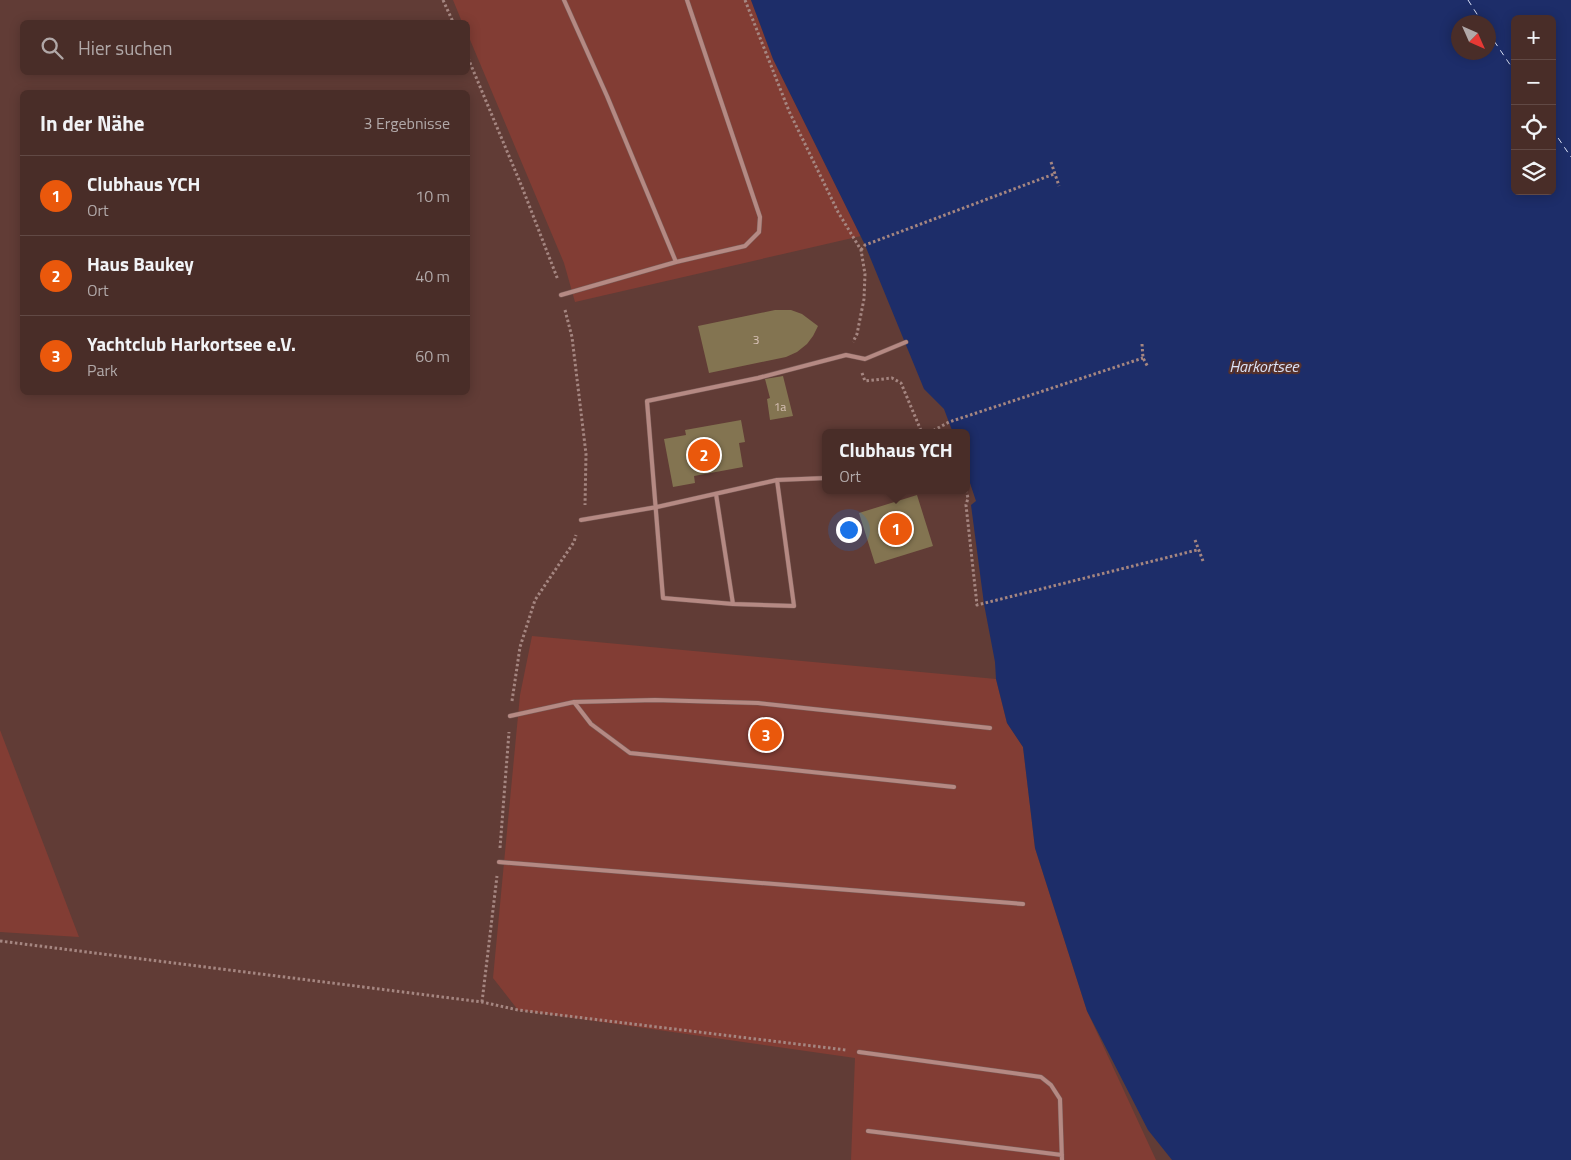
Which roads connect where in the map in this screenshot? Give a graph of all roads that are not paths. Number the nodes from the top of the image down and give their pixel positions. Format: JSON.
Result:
{"nodes":[{"id":1,"x":564,"y":0,"type":"edge"},
{"id":2,"x":687,"y":0,"type":"edge"},
{"id":3,"x":676,"y":262,"type":"junction"},
{"id":4,"x":561,"y":295,"type":"road end"},
{"id":5,"x":906,"y":342,"type":"dead end"},
{"id":6,"x":822,"y":478,"type":"edge"},
{"id":7,"x":777,"y":480,"type":"junction"},
{"id":8,"x":716,"y":494,"type":"junction"},
{"id":9,"x":657,"y":507,"type":"junction"},
{"id":10,"x":581,"y":520,"type":"road end"},
{"id":11,"x":733,"y":604,"type":"junction"},
{"id":12,"x":574,"y":702,"type":"junction"},
{"id":13,"x":510,"y":716,"type":"road end"},
{"id":14,"x":990,"y":728,"type":"dead end"},
{"id":15,"x":954,"y":788,"type":"dead end"},
{"id":16,"x":499,"y":862,"type":"road end"},
{"id":17,"x":1023,"y":904,"type":"dead end"},
{"id":18,"x":859,"y":1052,"type":"road end"},
{"id":19,"x":868,"y":1131,"type":"dead end"},
{"id":20,"x":1062,"y":1157,"type":"edge"}],
"edges":[{"from":1,"to":3,"type":"lane"},
{"from":2,"to":3,"type":"lane"},
{"from":3,"to":4,"type":"lane"},
{"from":5,"to":9,"type":"lane"},
{"from":6,"to":7,"type":"lane"},
{"from":7,"to":8,"type":"lane"},
{"from":7,"to":11,"type":"lane"},
{"from":8,"to":9,"type":"lane"},
{"from":8,"to":11,"type":"lane"},
{"from":9,"to":10,"type":"lane"},
{"from":9,"to":11,"type":"lane"},
{"from":12,"to":13,"type":"lane"},
{"from":12,"to":14,"type":"lane"},
{"from":12,"to":15,"type":"lane"},
{"from":16,"to":17,"type":"lane"},
{"from":18,"to":20,"type":"lane"},
{"from":19,"to":20,"type":"lane"}]}
